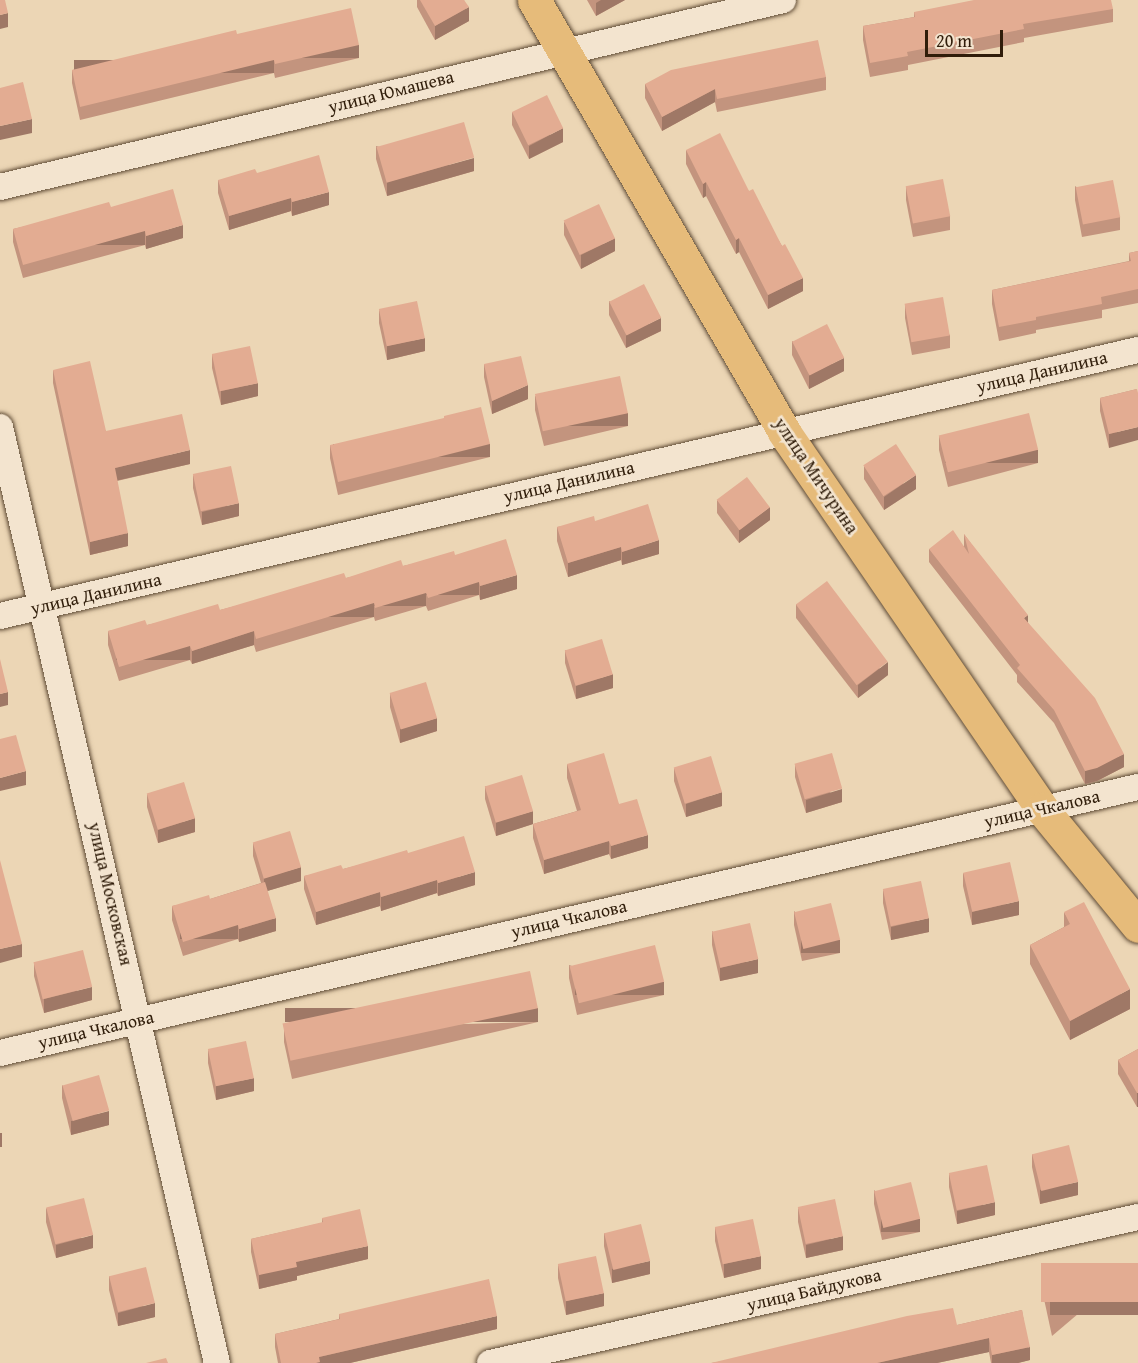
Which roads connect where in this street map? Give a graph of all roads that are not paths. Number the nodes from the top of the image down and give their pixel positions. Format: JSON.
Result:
{"nodes":[{"id":1,"x":534,"y":0,"type":"edge"},
{"id":2,"x":783,"y":0,"type":"edge"},
{"id":3,"x":563,"y":51,"type":"junction"},
{"id":4,"x":0,"y":187,"type":"edge"},
{"id":5,"x":1138,"y":350,"type":"edge"},
{"id":6,"x":0,"y":427,"type":"edge"},
{"id":7,"x":784,"y":432,"type":"junction"},
{"id":8,"x":43,"y":606,"type":"junction"},
{"id":9,"x":0,"y":616,"type":"edge"},
{"id":10,"x":1138,"y":787,"type":"edge"},
{"id":11,"x":1042,"y":809,"type":"junction"},
{"id":12,"x":1138,"y":926,"type":"edge"},
{"id":13,"x":139,"y":1020,"type":"junction"},
{"id":14,"x":0,"y":1053,"type":"edge"},
{"id":15,"x":1138,"y":1217,"type":"edge"},
{"id":16,"x":217,"y":1363,"type":"edge"},
{"id":17,"x":490,"y":1363,"type":"edge"}],
"edges":[{"from":1,"to":3,"type":"main road","name":"улица Мичурина"},
{"from":2,"to":3,"type":"street","name":"улица Юмашева"},
{"from":3,"to":4,"type":"street","name":"улица Юмашева"},
{"from":3,"to":7,"type":"main road","name":"улица Мичурина"},
{"from":5,"to":7,"type":"street","name":"улица Данилина"},
{"from":6,"to":8,"type":"street","name":"улица Московская"},
{"from":7,"to":8,"type":"street","name":"улица Данилина"},
{"from":7,"to":11,"type":"main road","name":"улица Мичурина"},
{"from":8,"to":9,"type":"street","name":"улица Данилина"},
{"from":8,"to":13,"type":"street","name":"улица Московская"},
{"from":10,"to":11,"type":"street","name":"улица Чкалова"},
{"from":11,"to":12,"type":"main road","name":"улица Мичурина"},
{"from":11,"to":13,"type":"street","name":"улица Чкалова"},
{"from":13,"to":14,"type":"street","name":"улица Чкалова"},
{"from":13,"to":16,"type":"street","name":"улица Московская"},
{"from":15,"to":17,"type":"street","name":"улица Байдукова"}]}
